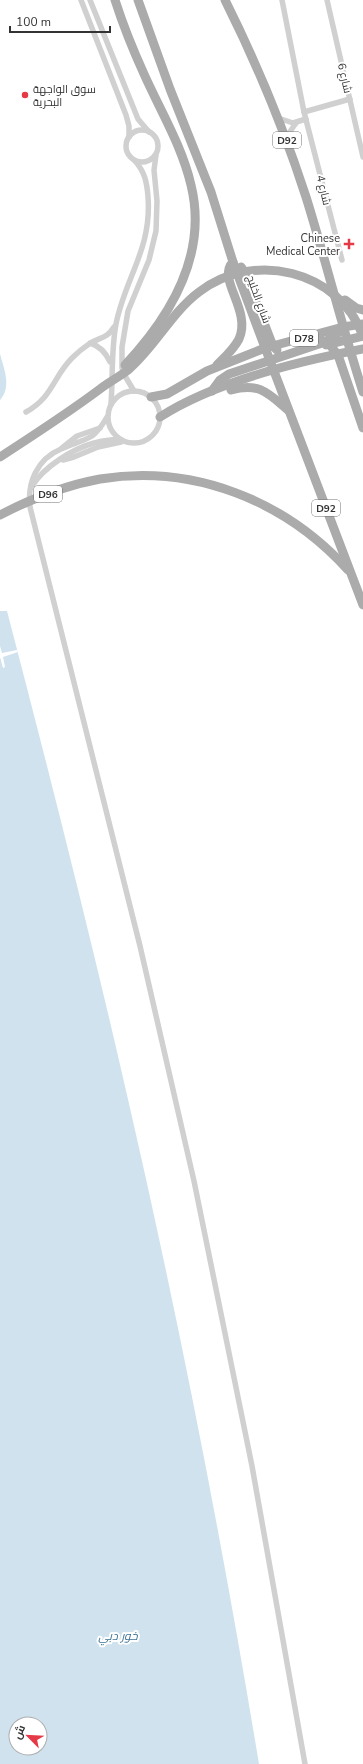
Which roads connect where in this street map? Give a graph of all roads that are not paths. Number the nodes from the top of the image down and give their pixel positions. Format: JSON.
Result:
{"nodes":[{"id":1,"x":81,"y":0,"type":"edge"},
{"id":2,"x":90,"y":0,"type":"edge"},
{"id":3,"x":115,"y":0,"type":"edge"},
{"id":4,"x":138,"y":0,"type":"edge"},
{"id":5,"x":225,"y":0,"type":"edge"},
{"id":6,"x":282,"y":0,"type":"edge"},
{"id":7,"x":327,"y":0,"type":"edge"},
{"id":8,"x":350,"y":99,"type":"junction"},
{"id":9,"x":304,"y":112,"type":"junction"},
{"id":10,"x":278,"y":118,"type":"junction"},
{"id":11,"x":306,"y":119,"type":"junction"},
{"id":12,"x":296,"y":123,"type":"junction"},
{"id":13,"x":149,"y":132,"type":"junction"},
{"id":14,"x":129,"y":137,"type":"junction"},
{"id":15,"x":287,"y":142,"type":"junction"},
{"id":16,"x":156,"y":155,"type":"junction"},
{"id":17,"x":363,"y":157,"type":"edge"},
{"id":18,"x":135,"y":161,"type":"junction"},
{"id":19,"x":342,"y":260,"type":"dead end"},
{"id":20,"x":233,"y":262,"type":"junction"},
{"id":21,"x":331,"y":287,"type":"junction"},
{"id":22,"x":363,"y":310,"type":"edge"},
{"id":23,"x":116,"y":324,"type":"junction"},
{"id":24,"x":363,"y":324,"type":"edge"},
{"id":25,"x":343,"y":327,"type":"junction"},
{"id":26,"x":363,"y":336,"type":"edge"},
{"id":27,"x":304,"y":338,"type":"junction"},
{"id":28,"x":347,"y":340,"type":"junction"},
{"id":29,"x":90,"y":343,"type":"junction"},
{"id":30,"x":327,"y":343,"type":"junction"},
{"id":31,"x":269,"y":347,"type":"junction"},
{"id":32,"x":363,"y":349,"type":"edge"},
{"id":33,"x":350,"y":352,"type":"junction"},
{"id":34,"x":338,"y":355,"type":"junction"},
{"id":35,"x":287,"y":356,"type":"junction"},
{"id":36,"x":270,"y":359,"type":"junction"},
{"id":37,"x":310,"y":361,"type":"junction"},
{"id":38,"x":215,"y":368,"type":"junction"},
{"id":39,"x":112,"y":369,"type":"junction"},
{"id":40,"x":274,"y":370,"type":"junction"},
{"id":41,"x":102,"y":388,"type":"junction"},
{"id":42,"x":134,"y":391,"type":"junction"},
{"id":43,"x":212,"y":391,"type":"junction"},
{"id":44,"x":363,"y":392,"type":"edge"},
{"id":45,"x":151,"y":397,"type":"junction"},
{"id":46,"x":111,"y":404,"type":"junction"},
{"id":47,"x":26,"y":412,"type":"dead end"},
{"id":48,"x":290,"y":412,"type":"junction"},
{"id":49,"x":107,"y":417,"type":"junction"},
{"id":50,"x":160,"y":417,"type":"junction"},
{"id":51,"x":363,"y":428,"type":"edge"},
{"id":52,"x":121,"y":440,"type":"junction"},
{"id":53,"x":0,"y":457,"type":"edge"},
{"id":54,"x":29,"y":491,"type":"junction"},
{"id":55,"x":0,"y":515,"type":"edge"},
{"id":56,"x":363,"y":590,"type":"edge"},
{"id":57,"x":363,"y":604,"type":"edge"},
{"id":58,"x":305,"y":1764,"type":"edge"}],
"edges":[{"from":1,"to":14,"type":"street"},
{"from":2,"to":13,"type":"street"},
{"from":3,"to":41,"type":"main road"},
{"from":4,"to":20,"type":"main road","name":"شارع الخليج","number":"D92"},
{"from":5,"to":10,"type":"main road","number":"D92"},
{"from":6,"to":9,"type":"street","name":"شارع 4"},
{"from":7,"to":8,"type":"street","name":"شارع 6"},
{"from":8,"to":9,"type":"street"},
{"from":8,"to":17,"type":"street","name":"شارع 6"},
{"from":9,"to":11,"type":"street","name":"شارع 4"},
{"from":10,"to":12,"type":"street"},
{"from":10,"to":15,"type":"main road","number":"D92"},
{"from":11,"to":12,"type":"street"},
{"from":11,"to":19,"type":"street","name":"شارع 4"},
{"from":12,"to":15,"type":"street"},
{"from":13,"to":14,"type":"street"},
{"from":13,"to":16,"type":"street"},
{"from":14,"to":18,"type":"street"},
{"from":15,"to":21,"type":"main road","number":"D92"},
{"from":16,"to":18,"type":"street"},
{"from":16,"to":42,"type":"street"},
{"from":18,"to":23,"type":"street"},
{"from":20,"to":31,"type":"main road","name":"شارع الخليج","number":"D92"},
{"from":20,"to":38,"type":"main road"},
{"from":21,"to":22,"type":"main road"},
{"from":21,"to":25,"type":"main road","number":"D92"},
{"from":23,"to":29,"type":"street"},
{"from":23,"to":39,"type":"street"},
{"from":24,"to":25,"type":"main road","number":"D78"},
{"from":25,"to":27,"type":"main road","number":"D78"},
{"from":25,"to":28,"type":"main road","number":"D92"},
{"from":25,"to":30,"type":"main road"},
{"from":26,"to":28,"type":"main road"},
{"from":26,"to":41,"type":"main road"},
{"from":27,"to":30,"type":"main road"},
{"from":27,"to":31,"type":"main road","number":"D78"},
{"from":28,"to":30,"type":"main road"},
{"from":28,"to":33,"type":"main road","number":"D92"},
{"from":29,"to":39,"type":"street"},
{"from":29,"to":47,"type":"street"},
{"from":30,"to":34,"type":"main road"},
{"from":30,"to":35,"type":"main road"},
{"from":31,"to":35,"type":"main road"},
{"from":31,"to":36,"type":"main road","name":"شارع الخليج","number":"D92"},
{"from":31,"to":38,"type":"main road"},
{"from":32,"to":33,"type":"main road","number":"D78"},
{"from":33,"to":34,"type":"main road","number":"D78"},
{"from":33,"to":44,"type":"main road","number":"D92"},
{"from":34,"to":37,"type":"main road","number":"D78"},
{"from":34,"to":51,"type":"main road"},
{"from":35,"to":36,"type":"main road"},
{"from":35,"to":37,"type":"main road"},
{"from":35,"to":40,"type":"main road"},
{"from":36,"to":40,"type":"main road","name":"شارع الخليج","number":"D92"},
{"from":36,"to":43,"type":"main road"},
{"from":37,"to":40,"type":"main road","number":"D78"},
{"from":38,"to":45,"type":"main road"},
{"from":39,"to":46,"type":"street"},
{"from":40,"to":43,"type":"main road"},
{"from":40,"to":48,"type":"main road","name":"شارع الخليج","number":"D92"},
{"from":41,"to":53,"type":"main road"},
{"from":42,"to":45,"type":"street"},
{"from":42,"to":46,"type":"street"},
{"from":43,"to":48,"type":"main road"},
{"from":43,"to":50,"type":"main road"},
{"from":45,"to":50,"type":"street"},
{"from":46,"to":49,"type":"street"},
{"from":48,"to":57,"type":"main road","name":"شارع الخليج","number":"D92"},
{"from":49,"to":52,"type":"street"},
{"from":49,"to":54,"type":"street"},
{"from":50,"to":52,"type":"street"},
{"from":52,"to":54,"type":"street"},
{"from":54,"to":58,"type":"street"},
{"from":55,"to":56,"type":"main road","number":"D96"}]}
